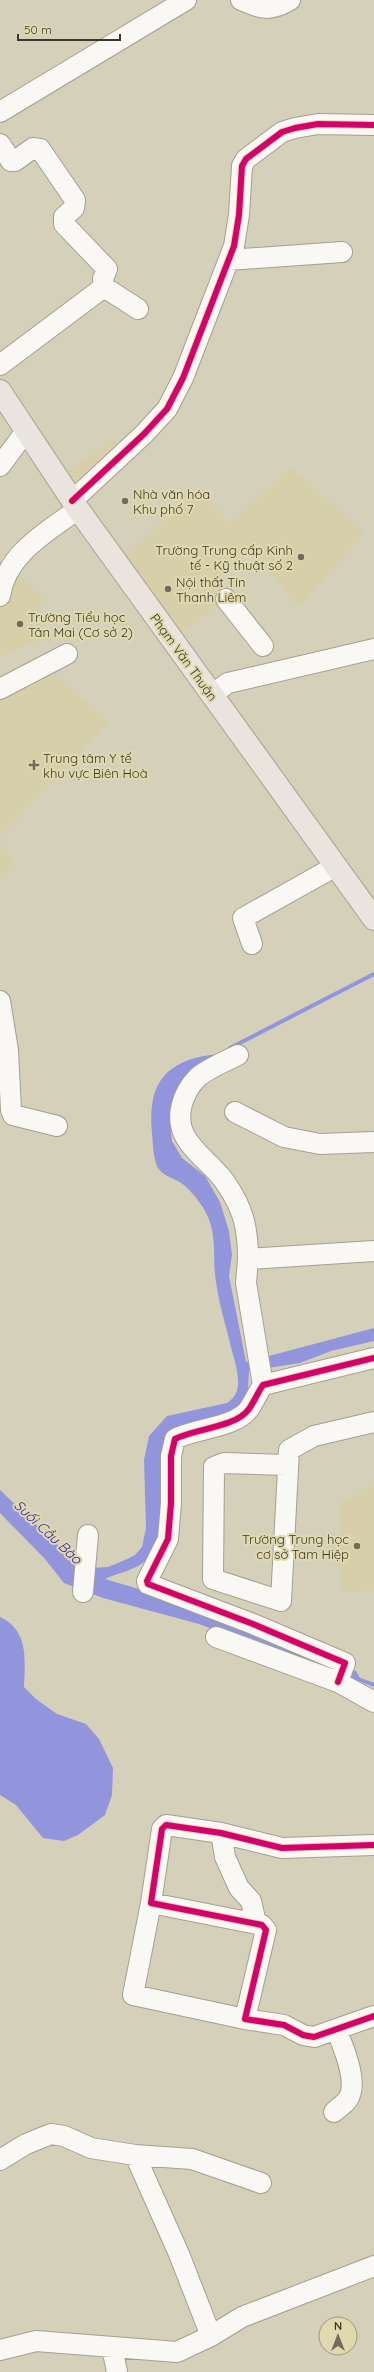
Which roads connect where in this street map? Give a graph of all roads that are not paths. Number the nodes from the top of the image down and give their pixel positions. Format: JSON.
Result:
{"nodes":[{"id":1,"x":186,"y":0,"type":"edge"},
{"id":2,"x":241,"y":0,"type":"edge"},
{"id":3,"x":290,"y":0,"type":"edge"},
{"id":4,"x":0,"y":112,"type":"edge"},
{"id":5,"x":374,"y":125,"type":"edge"},
{"id":6,"x":0,"y":144,"type":"edge"},
{"id":7,"x":342,"y":252,"type":"dead end"},
{"id":8,"x":229,"y":260,"type":"junction"},
{"id":9,"x":104,"y":287,"type":"junction"},
{"id":10,"x":138,"y":309,"type":"dead end"},
{"id":11,"x":0,"y":366,"type":"edge"},
{"id":12,"x":0,"y":391,"type":"edge"},
{"id":13,"x":26,"y":432,"type":"junction"},
{"id":14,"x":0,"y":466,"type":"edge"},
{"id":15,"x":75,"y":505,"type":"junction"},
{"id":16,"x":0,"y":596,"type":"edge"},
{"id":17,"x":226,"y":599,"type":"dead end"},
{"id":18,"x":263,"y":646,"type":"dead end"},
{"id":19,"x":374,"y":649,"type":"edge"},
{"id":20,"x":67,"y":654,"type":"dead end"},
{"id":21,"x":0,"y":689,"type":"edge"},
{"id":22,"x":211,"y":695,"type":"junction"},
{"id":23,"x":336,"y":866,"type":"junction"},
{"id":24,"x":374,"y":919,"type":"edge"},
{"id":25,"x":252,"y":944,"type":"dead end"},
{"id":26,"x":0,"y":1001,"type":"edge"},
{"id":27,"x":238,"y":1055,"type":"dead end"},
{"id":28,"x":235,"y":1112,"type":"dead end"},
{"id":29,"x":57,"y":1126,"type":"dead end"},
{"id":30,"x":374,"y":1142,"type":"edge"},
{"id":31,"x":374,"y":1251,"type":"edge"},
{"id":32,"x":248,"y":1259,"type":"junction"},
{"id":33,"x":374,"y":1358,"type":"edge"},
{"id":34,"x":263,"y":1385,"type":"junction"},
{"id":35,"x":374,"y":1422,"type":"edge"},
{"id":36,"x":287,"y":1465,"type":"junction"},
{"id":37,"x":88,"y":1535,"type":"dead end"},
{"id":38,"x":84,"y":1582,"type":"dead end"},
{"id":39,"x":216,"y":1637,"type":"dead end"},
{"id":40,"x":340,"y":1675,"type":"junction"},
{"id":41,"x":374,"y":1702,"type":"edge"},
{"id":42,"x":222,"y":1833,"type":"junction"},
{"id":43,"x":374,"y":1845,"type":"edge"},
{"id":44,"x":151,"y":1903,"type":"junction"},
{"id":45,"x":256,"y":1923,"type":"junction"},
{"id":46,"x":374,"y":2016,"type":"edge"},
{"id":47,"x":245,"y":2019,"type":"junction"},
{"id":48,"x":337,"y":2031,"type":"junction"},
{"id":49,"x":334,"y":2112,"type":"dead end"},
{"id":50,"x":135,"y":2155,"type":"junction"},
{"id":51,"x":0,"y":2160,"type":"edge"},
{"id":52,"x":261,"y":2183,"type":"dead end"},
{"id":53,"x":374,"y":2266,"type":"edge"},
{"id":54,"x":211,"y":2336,"type":"junction"},
{"id":55,"x":112,"y":2347,"type":"junction"},
{"id":56,"x":0,"y":2350,"type":"edge"},
{"id":57,"x":118,"y":2372,"type":"edge"}],
"edges":[{"from":1,"to":4,"type":"street"},
{"from":2,"to":3,"type":"street"},
{"from":5,"to":8,"type":"street"},
{"from":6,"to":9,"type":"street"},
{"from":7,"to":8,"type":"street"},
{"from":8,"to":15,"type":"street"},
{"from":9,"to":10,"type":"street"},
{"from":9,"to":11,"type":"street"},
{"from":12,"to":13,"type":"main road","name":"Phạm Văn Thuận"},
{"from":13,"to":14,"type":"street"},
{"from":13,"to":15,"type":"main road","name":"Phạm Văn Thuận"},
{"from":15,"to":16,"type":"street"},
{"from":15,"to":22,"type":"main road","name":"Phạm Văn Thuận"},
{"from":17,"to":18,"type":"street"},
{"from":19,"to":22,"type":"street"},
{"from":20,"to":21,"type":"street"},
{"from":22,"to":23,"type":"main road","name":"Phạm Văn Thuận"},
{"from":23,"to":24,"type":"main road","name":"Phạm Văn Thuận"},
{"from":23,"to":25,"type":"street"},
{"from":26,"to":29,"type":"street"},
{"from":27,"to":32,"type":"street"},
{"from":28,"to":30,"type":"street"},
{"from":31,"to":32,"type":"street"},
{"from":32,"to":34,"type":"street"},
{"from":33,"to":34,"type":"street"},
{"from":34,"to":40,"type":"street"},
{"from":35,"to":36,"type":"street"},
{"from":36,"to":36,"type":"street"},
{"from":37,"to":38,"type":"street"},
{"from":39,"to":40,"type":"street"},
{"from":40,"to":41,"type":"street"},
{"from":42,"to":43,"type":"street"},
{"from":42,"to":44,"type":"street"},
{"from":42,"to":45,"type":"street"},
{"from":44,"to":45,"type":"street"},
{"from":44,"to":47,"type":"street"},
{"from":45,"to":47,"type":"street"},
{"from":46,"to":48,"type":"street"},
{"from":47,"to":48,"type":"street"},
{"from":48,"to":49,"type":"street"},
{"from":50,"to":51,"type":"street"},
{"from":50,"to":52,"type":"street"},
{"from":50,"to":54,"type":"street"},
{"from":53,"to":54,"type":"street"},
{"from":54,"to":55,"type":"street"},
{"from":55,"to":56,"type":"street"},
{"from":55,"to":57,"type":"street"}]}
